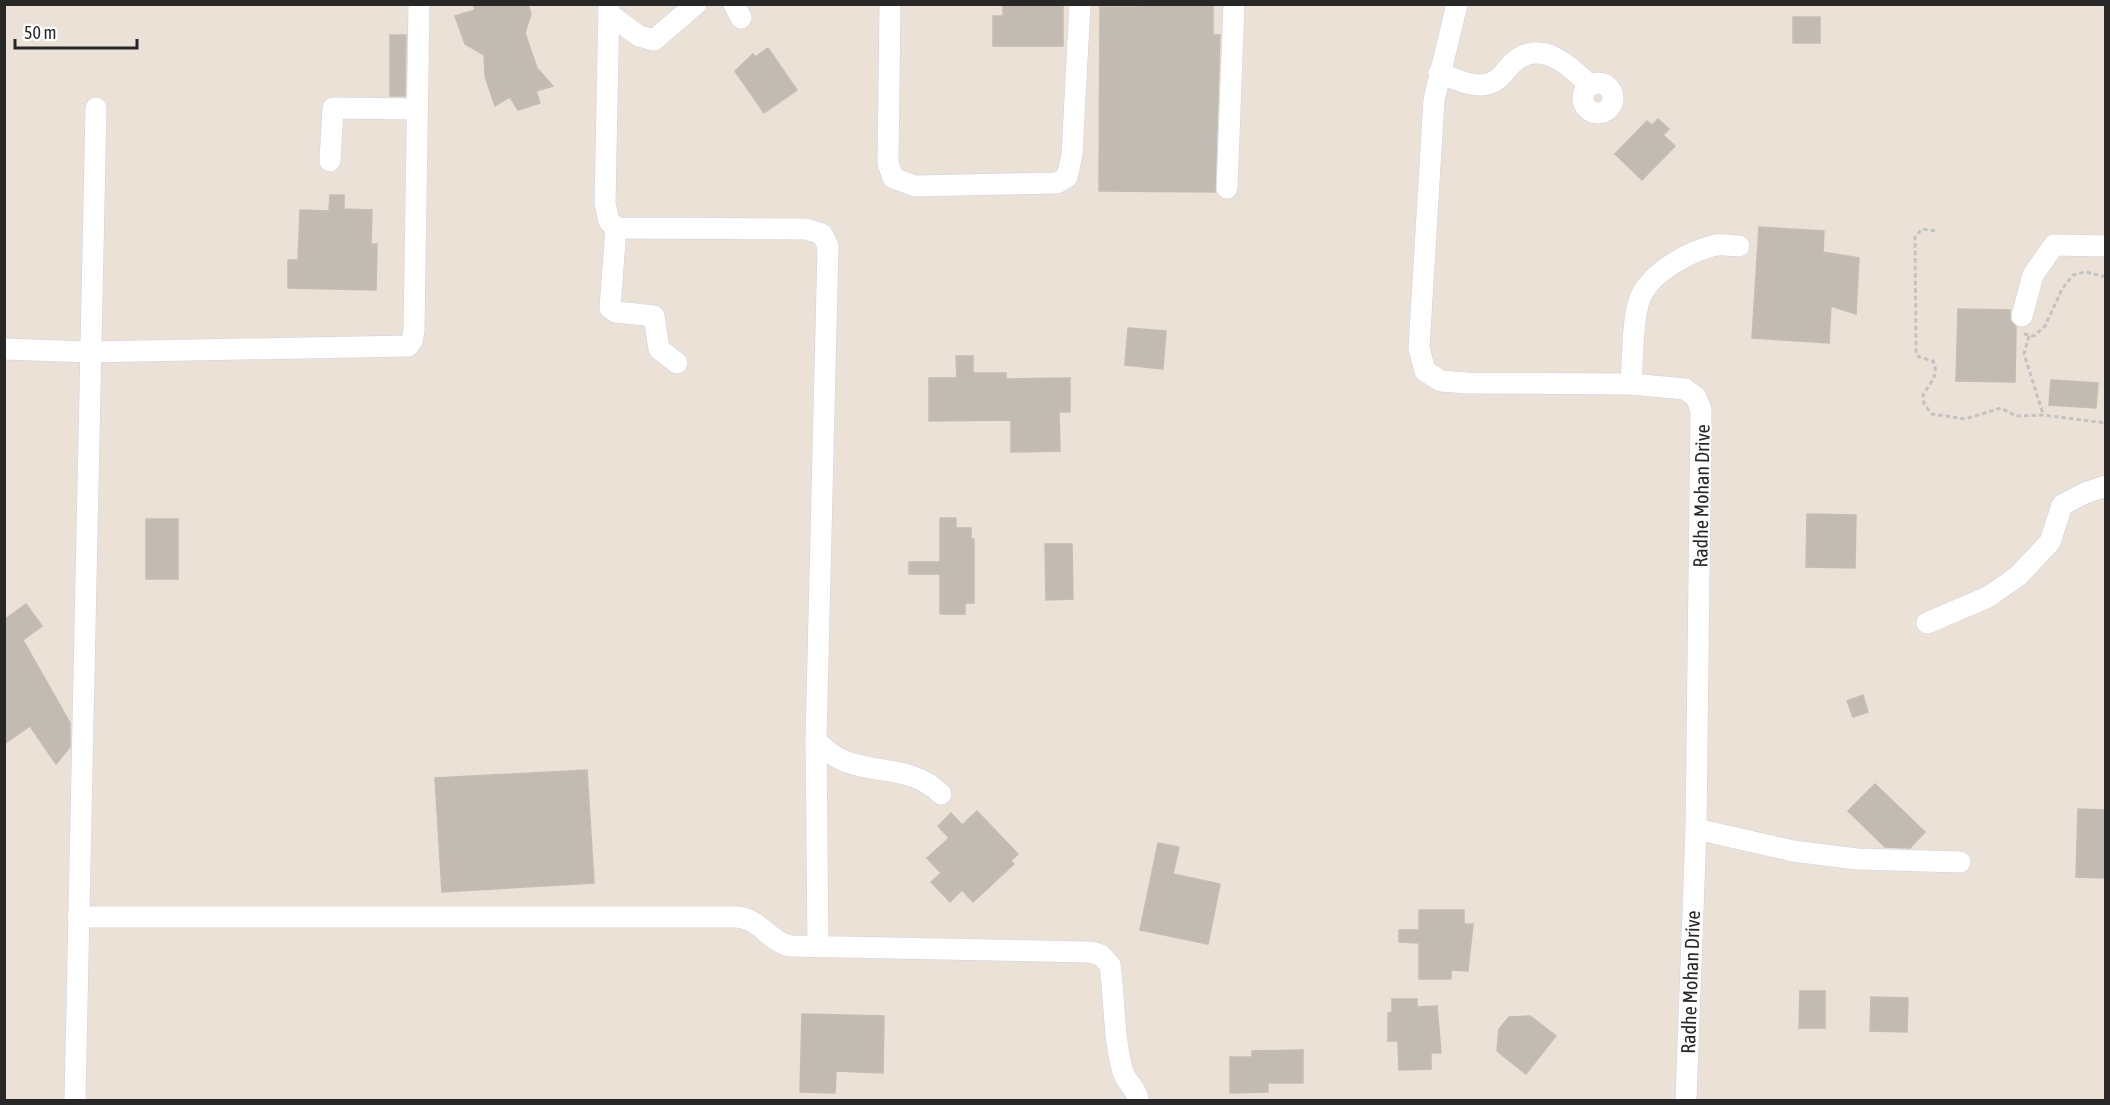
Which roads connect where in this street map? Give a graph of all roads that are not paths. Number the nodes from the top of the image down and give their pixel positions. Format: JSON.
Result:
{"nodes":[{"id":1,"x":419,"y":4,"type":"edge"},
{"id":2,"x":696,"y":4,"type":"edge"},
{"id":3,"x":890,"y":4,"type":"edge"},
{"id":4,"x":1080,"y":4,"type":"edge"},
{"id":5,"x":1234,"y":4,"type":"edge"},
{"id":6,"x":1457,"y":4,"type":"edge"},
{"id":7,"x":609,"y":9,"type":"edge"},
{"id":8,"x":1439,"y":73,"type":"junction"},
{"id":9,"x":1590,"y":86,"type":"dead end"},
{"id":10,"x":96,"y":108,"type":"dead end"},
{"id":11,"x":418,"y":109,"type":"junction"},
{"id":12,"x":330,"y":161,"type":"dead end"},
{"id":13,"x":1227,"y":188,"type":"dead end"},
{"id":14,"x":616,"y":228,"type":"junction"},
{"id":15,"x":1739,"y":246,"type":"dead end"},
{"id":16,"x":2106,"y":246,"type":"edge"},
{"id":17,"x":2022,"y":316,"type":"road end"},
{"id":18,"x":4,"y":349,"type":"edge"},
{"id":19,"x":90,"y":352,"type":"junction"},
{"id":20,"x":677,"y":363,"type":"dead end"},
{"id":21,"x":1631,"y":384,"type":"junction"},
{"id":22,"x":2106,"y":486,"type":"edge"},
{"id":23,"x":1927,"y":623,"type":"dead end"},
{"id":24,"x":816,"y":740,"type":"junction"},
{"id":25,"x":941,"y":794,"type":"dead end"},
{"id":26,"x":1696,"y":829,"type":"junction"},
{"id":27,"x":1960,"y":862,"type":"dead end"},
{"id":28,"x":78,"y":917,"type":"junction"},
{"id":29,"x":818,"y":947,"type":"junction"},
{"id":30,"x":75,"y":1101,"type":"edge"},
{"id":31,"x":1138,"y":1101,"type":"edge"},
{"id":32,"x":1686,"y":1101,"type":"edge"}],
"edges":[{"from":1,"to":11,"type":"street"},
{"from":2,"to":7,"type":"street"},
{"from":3,"to":4,"type":"street"},
{"from":5,"to":13,"type":"street"},
{"from":6,"to":8,"type":"street","name":"Radhe Mohan Drive"},
{"from":7,"to":14,"type":"street"},
{"from":8,"to":9,"type":"street"},
{"from":8,"to":21,"type":"street","name":"Radhe Mohan Drive"},
{"from":10,"to":19,"type":"street"},
{"from":11,"to":12,"type":"street"},
{"from":11,"to":19,"type":"street"},
{"from":14,"to":20,"type":"street"},
{"from":14,"to":24,"type":"street"},
{"from":15,"to":21,"type":"street"},
{"from":16,"to":17,"type":"street"},
{"from":18,"to":19,"type":"street"},
{"from":19,"to":28,"type":"street"},
{"from":21,"to":26,"type":"street","name":"Radhe Mohan Drive"},
{"from":22,"to":23,"type":"street"},
{"from":24,"to":25,"type":"street"},
{"from":24,"to":29,"type":"street"},
{"from":26,"to":27,"type":"street"},
{"from":26,"to":32,"type":"street","name":"Radhe Mohan Drive"},
{"from":28,"to":29,"type":"street"},
{"from":28,"to":30,"type":"street"},
{"from":29,"to":31,"type":"street"}]}
